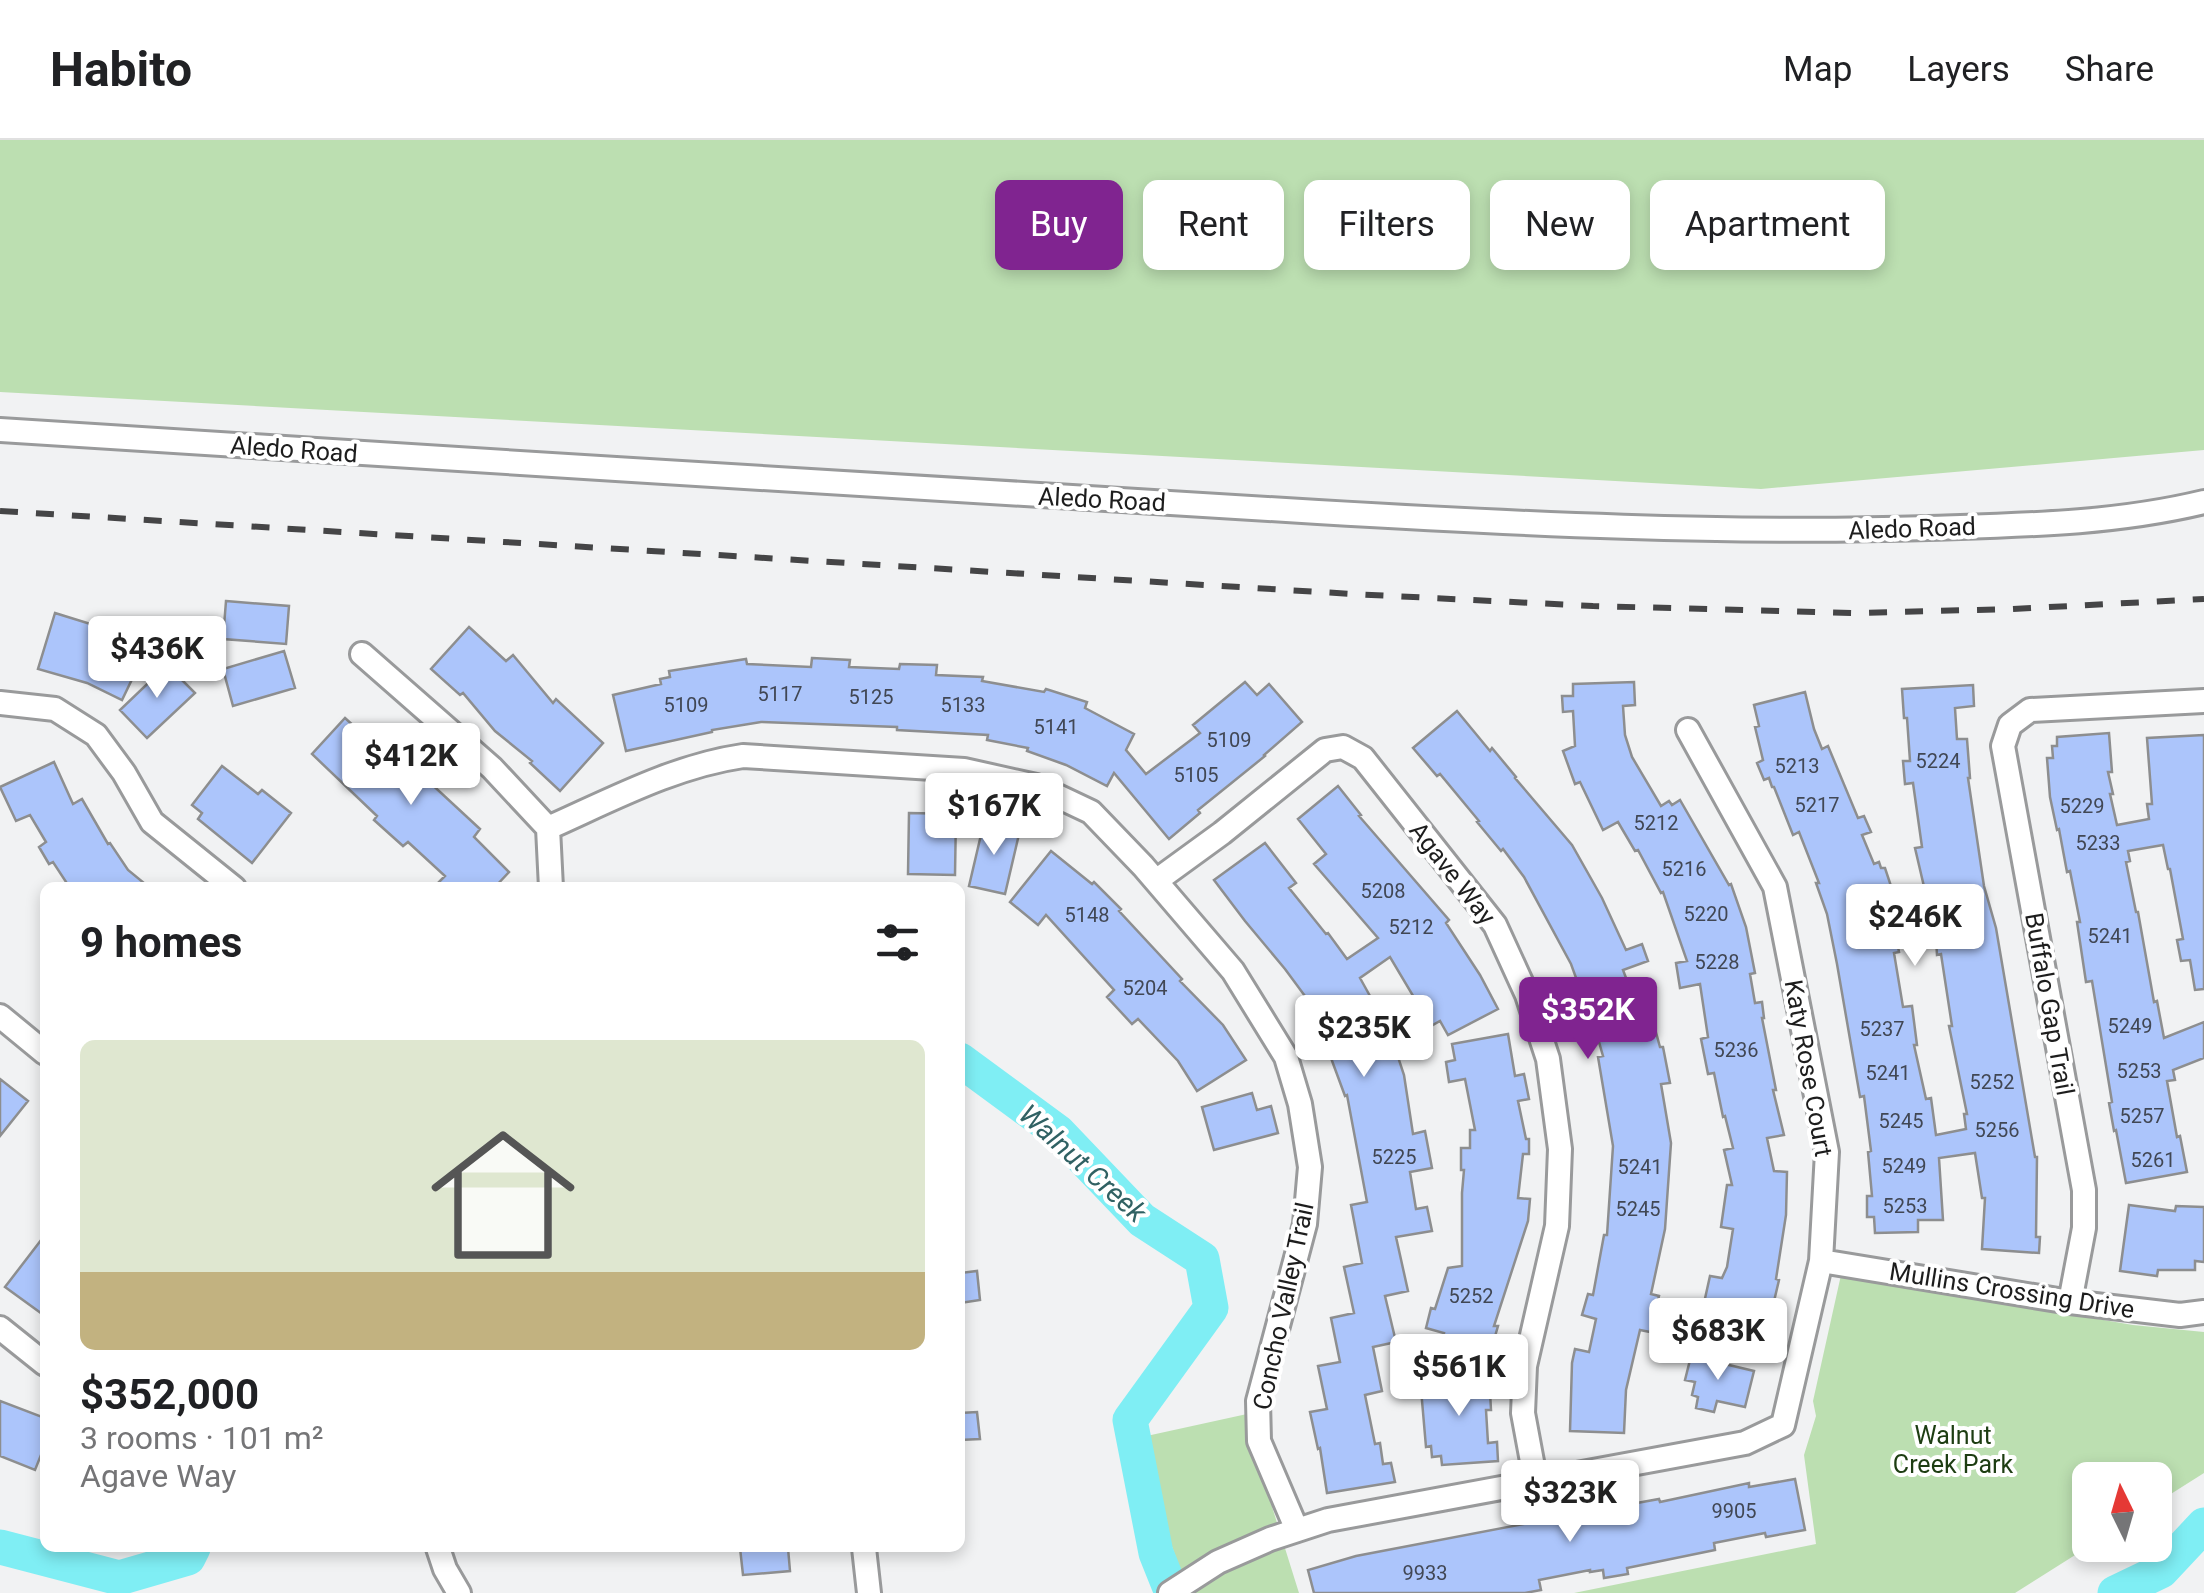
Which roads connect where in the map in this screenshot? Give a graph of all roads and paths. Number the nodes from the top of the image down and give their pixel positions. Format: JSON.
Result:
{"nodes":[{"id":1,"x":0,"y":430,"type":"edge"},
{"id":2,"x":2204,"y":502,"type":"edge"},
{"id":3,"x":362,"y":654,"type":"dead end"},
{"id":4,"x":2204,"y":701,"type":"edge"},
{"id":5,"x":0,"y":703,"type":"edge"},
{"id":6,"x":1688,"y":730,"type":"dead end"},
{"id":7,"x":548,"y":828,"type":"junction"},
{"id":8,"x":1156,"y":881,"type":"junction"},
{"id":9,"x":227,"y":882,"type":"edge"},
{"id":10,"x":550,"y":882,"type":"edge"},
{"id":11,"x":0,"y":1016,"type":"edge"},
{"id":12,"x":40,"y":1049,"type":"edge"},
{"id":13,"x":1821,"y":1261,"type":"junction"},
{"id":14,"x":2070,"y":1302,"type":"junction"},
{"id":15,"x":2204,"y":1312,"type":"edge"},
{"id":16,"x":0,"y":1328,"type":"edge"},
{"id":17,"x":40,"y":1360,"type":"edge"},
{"id":18,"x":1536,"y":1483,"type":"junction"},
{"id":19,"x":1297,"y":1530,"type":"junction"},
{"id":20,"x":440,"y":1552,"type":"edge"},
{"id":21,"x":865,"y":1552,"type":"edge"},
{"id":22,"x":459,"y":1593,"type":"edge"},
{"id":23,"x":870,"y":1593,"type":"edge"},
{"id":24,"x":1170,"y":1593,"type":"edge"}],
"edges":[{"from":1,"to":2,"type":"street","name":"Aledo Road"},
{"from":3,"to":7,"type":"street"},
{"from":4,"to":14,"type":"street","name":"Buffalo Gap Trail"},
{"from":5,"to":9,"type":"street"},
{"from":6,"to":13,"type":"street","name":"Katy Rose Court"},
{"from":7,"to":8,"type":"street","name":"Concho Valley Trail"},
{"from":7,"to":10,"type":"street"},
{"from":8,"to":18,"type":"street","name":"Agave Way"},
{"from":8,"to":19,"type":"street","name":"Concho Valley Trail"},
{"from":11,"to":12,"type":"street"},
{"from":13,"to":14,"type":"street","name":"Mullins Crossing Drive"},
{"from":13,"to":18,"type":"street","name":"Katy Rose Court"},
{"from":14,"to":15,"type":"street","name":"Mullins Crossing Drive"},
{"from":16,"to":17,"type":"street"},
{"from":18,"to":19,"type":"street"},
{"from":19,"to":24,"type":"street"},
{"from":20,"to":22,"type":"street"},
{"from":21,"to":23,"type":"street"}]}
